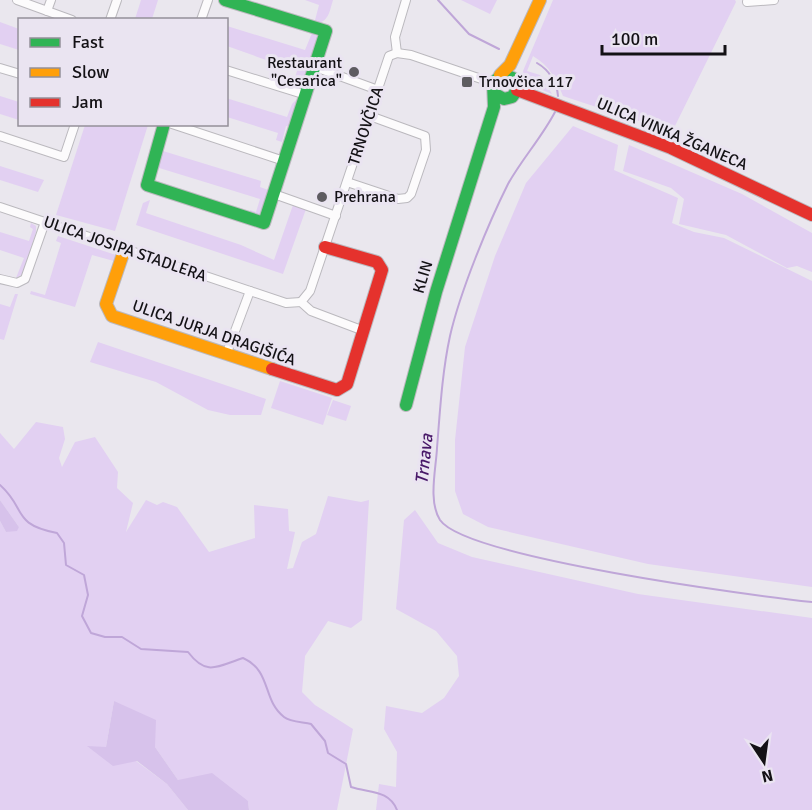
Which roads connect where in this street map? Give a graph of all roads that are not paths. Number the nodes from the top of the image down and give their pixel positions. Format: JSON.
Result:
{"nodes":[{"id":1,"x":16,"y":0,"type":"edge"},
{"id":2,"x":51,"y":0,"type":"edge"},
{"id":3,"x":117,"y":0,"type":"edge"},
{"id":4,"x":208,"y":0,"type":"edge"},
{"id":5,"x":225,"y":0,"type":"edge"},
{"id":6,"x":406,"y":0,"type":"edge"},
{"id":7,"x":774,"y":0,"type":"edge"},
{"id":8,"x":540,"y":1,"type":"edge"},
{"id":9,"x":747,"y":2,"type":"dead end"},
{"id":10,"x":47,"y":11,"type":"junction"},
{"id":11,"x":66,"y":18,"type":"edge"},
{"id":12,"x":111,"y":18,"type":"edge"},
{"id":13,"x":202,"y":18,"type":"edge"},
{"id":14,"x":397,"y":53,"type":"junction"},
{"id":15,"x":315,"y":67,"type":"junction"},
{"id":16,"x":0,"y":68,"type":"edge"},
{"id":17,"x":228,"y":71,"type":"edge"},
{"id":18,"x":18,"y":73,"type":"edge"},
{"id":19,"x":496,"y":84,"type":"junction"},
{"id":20,"x":513,"y":89,"type":"junction"},
{"id":21,"x":378,"y":90,"type":"junction"},
{"id":22,"x":306,"y":95,"type":"junction"},
{"id":23,"x":370,"y":116,"type":"junction"},
{"id":24,"x":74,"y":126,"type":"edge"},
{"id":25,"x":163,"y":126,"type":"edge"},
{"id":26,"x":178,"y":126,"type":"edge"},
{"id":27,"x":0,"y":136,"type":"edge"},
{"id":28,"x":477,"y":160,"type":"junction"},
{"id":29,"x":284,"y":161,"type":"junction"},
{"id":30,"x":347,"y":182,"type":"junction"},
{"id":31,"x":274,"y":194,"type":"junction"},
{"id":32,"x":0,"y":207,"type":"edge"},
{"id":33,"x":812,"y":215,"type":"edge"},
{"id":34,"x":336,"y":216,"type":"junction"},
{"id":35,"x":45,"y":222,"type":"junction"},
{"id":36,"x":325,"y":247,"type":"junction"},
{"id":37,"x":125,"y":248,"type":"junction"},
{"id":38,"x":0,"y":279,"type":"edge"},
{"id":39,"x":250,"y":291,"type":"junction"},
{"id":40,"x":301,"y":302,"type":"junction"},
{"id":41,"x":364,"y":331,"type":"junction"},
{"id":42,"x":226,"y":355,"type":"junction"},
{"id":43,"x":406,"y":405,"type":"dead end"}],
"edges":[{"from":1,"to":10,"type":"street"},
{"from":2,"to":10,"type":"street"},
{"from":3,"to":12,"type":"street"},
{"from":4,"to":13,"type":"street"},
{"from":5,"to":15,"type":"street"},
{"from":6,"to":14,"type":"street","name":"TRNOVČICA"},
{"from":7,"to":9,"type":"street"},
{"from":8,"to":19,"type":"street","name":"KLIN"},
{"from":8,"to":20,"type":"street","name":"KLIN"},
{"from":10,"to":11,"type":"street"},
{"from":14,"to":19,"type":"street"},
{"from":14,"to":21,"type":"street","name":"TRNOVČICA"},
{"from":15,"to":21,"type":"street"},
{"from":15,"to":22,"type":"street"},
{"from":16,"to":18,"type":"street"},
{"from":17,"to":22,"type":"street"},
{"from":19,"to":20,"type":"street"},
{"from":19,"to":20,"type":"street"},
{"from":19,"to":28,"type":"street","name":"KLIN"},
{"from":20,"to":28,"type":"street","name":"KLIN"},
{"from":20,"to":33,"type":"street","name":"ULICA VINKA ŽGANECA"},
{"from":21,"to":23,"type":"street","name":"TRNOVČICA"},
{"from":22,"to":29,"type":"street"},
{"from":23,"to":30,"type":"street","name":"TRNOVČICA"},
{"from":23,"to":30,"type":"street"},
{"from":24,"to":27,"type":"street"},
{"from":25,"to":31,"type":"street"},
{"from":26,"to":29,"type":"street"},
{"from":28,"to":43,"type":"street","name":"KLIN"},
{"from":29,"to":31,"type":"street"},
{"from":30,"to":34,"type":"street","name":"TRNOVČICA"},
{"from":31,"to":34,"type":"street"},
{"from":32,"to":35,"type":"street","name":"ULICA JOSIPA STADLERA"},
{"from":34,"to":36,"type":"street","name":"TRNOVČICA"},
{"from":35,"to":37,"type":"street","name":"ULICA JOSIPA STADLERA"},
{"from":35,"to":38,"type":"street"},
{"from":36,"to":40,"type":"street","name":"TRNOVČICA"},
{"from":36,"to":41,"type":"street"},
{"from":37,"to":39,"type":"street","name":"ULICA JOSIPA STADLERA"},
{"from":37,"to":42,"type":"street","name":"ULICA JURJA DRAGIŠIĆA"},
{"from":39,"to":40,"type":"street","name":"ULICA JOSIPA STADLERA"},
{"from":39,"to":42,"type":"street"},
{"from":40,"to":41,"type":"street","name":"ULICA JOSIPA STADLERA"},
{"from":41,"to":42,"type":"street","name":"ULICA JURJA DRAGIŠIĆA"}]}
